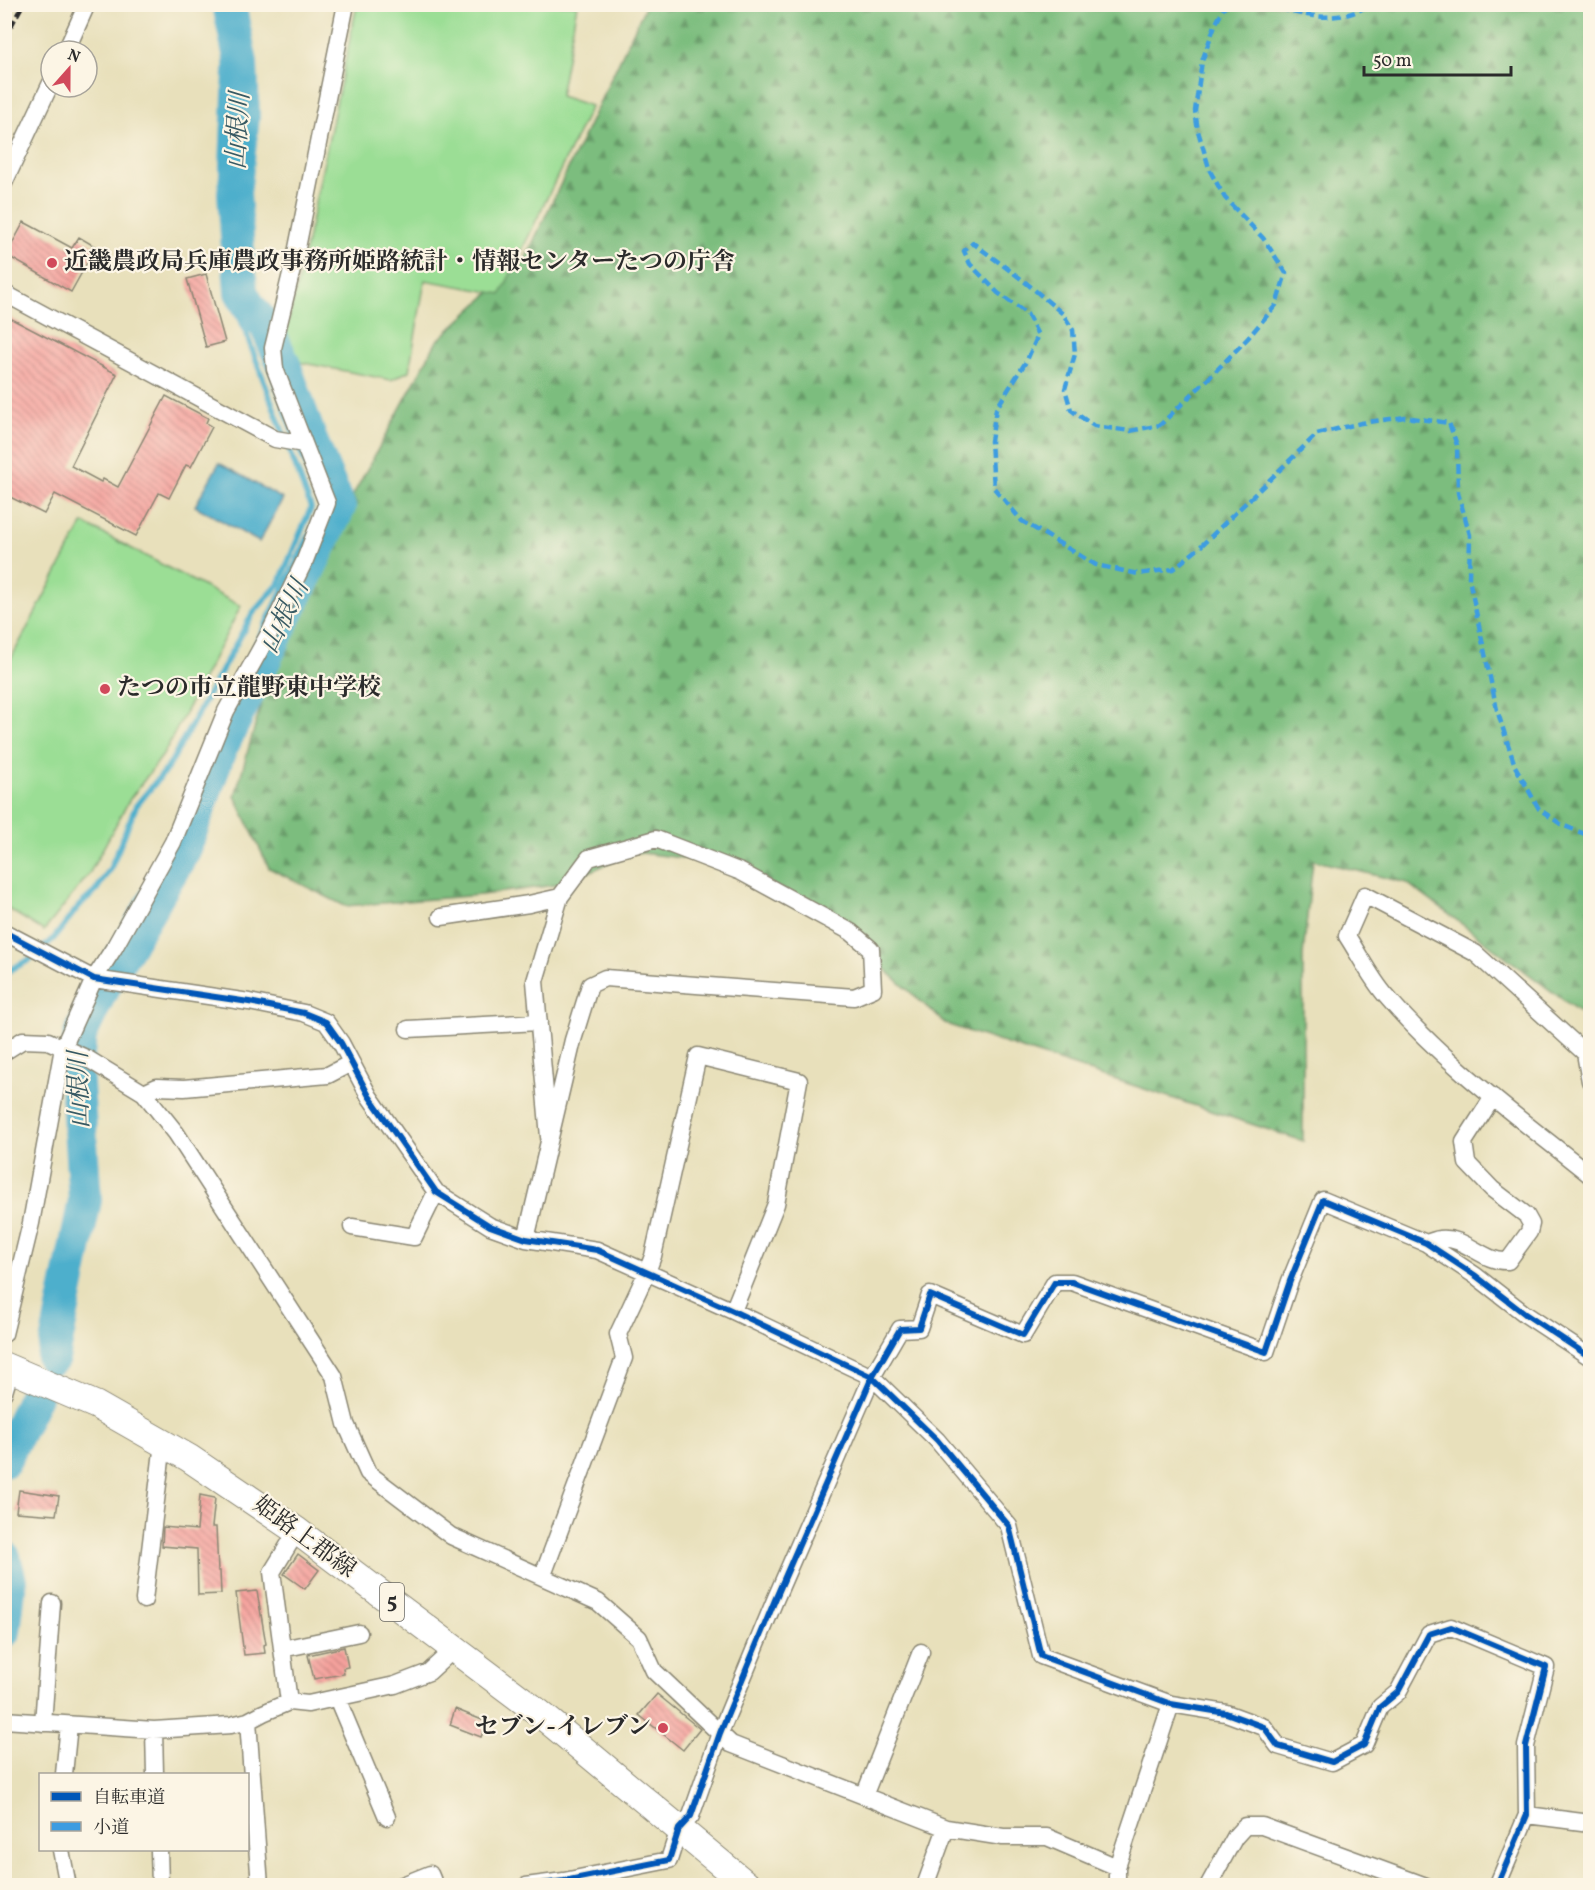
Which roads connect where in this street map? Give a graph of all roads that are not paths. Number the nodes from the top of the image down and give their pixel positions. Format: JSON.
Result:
{"nodes":[{"id":1,"x":87,"y":4,"type":"edge"},
{"id":2,"x":346,"y":4,"type":"edge"},
{"id":3,"x":71,"y":39,"type":"edge"},
{"id":4,"x":43,"y":99,"type":"edge"},
{"id":5,"x":4,"y":183,"type":"edge"},
{"id":6,"x":4,"y":293,"type":"edge"},
{"id":7,"x":304,"y":444,"type":"junction"},
{"id":8,"x":560,"y":897,"type":"junction"},
{"id":9,"x":441,"y":918,"type":"dead end"},
{"id":10,"x":4,"y":932,"type":"edge"},
{"id":11,"x":94,"y":979,"type":"junction"},
{"id":12,"x":538,"y":1022,"type":"junction"},
{"id":13,"x":408,"y":1029,"type":"dead end"},
{"id":14,"x":4,"y":1052,"type":"edge"},
{"id":15,"x":75,"y":1053,"type":"junction"},
{"id":16,"x":351,"y":1063,"type":"junction"},
{"id":17,"x":1590,"y":1081,"type":"edge"},
{"id":18,"x":144,"y":1094,"type":"junction"},
{"id":19,"x":1493,"y":1097,"type":"junction"},
{"id":20,"x":549,"y":1137,"type":"junction"},
{"id":21,"x":1590,"y":1175,"type":"edge"},
{"id":22,"x":436,"y":1192,"type":"junction"},
{"id":23,"x":352,"y":1227,"type":"dead end"},
{"id":24,"x":526,"y":1239,"type":"junction"},
{"id":25,"x":1426,"y":1243,"type":"junction"},
{"id":26,"x":647,"y":1272,"type":"junction"},
{"id":27,"x":733,"y":1311,"type":"junction"},
{"id":28,"x":4,"y":1334,"type":"edge"},
{"id":29,"x":1590,"y":1357,"type":"edge"},
{"id":30,"x":7,"y":1376,"type":"edge"},
{"id":31,"x":872,"y":1377,"type":"junction"},
{"id":32,"x":163,"y":1443,"type":"junction"},
{"id":33,"x":297,"y":1532,"type":"junction"},
{"id":34,"x":543,"y":1575,"type":"junction"},
{"id":35,"x":144,"y":1600,"type":"dead end"},
{"id":36,"x":52,"y":1603,"type":"dead end"},
{"id":37,"x":359,"y":1633,"type":"dead end"},
{"id":38,"x":455,"y":1648,"type":"junction"},
{"id":39,"x":282,"y":1649,"type":"junction"},
{"id":40,"x":921,"y":1652,"type":"dead end"},
{"id":41,"x":336,"y":1698,"type":"junction"},
{"id":42,"x":289,"y":1702,"type":"junction"},
{"id":43,"x":1171,"y":1704,"type":"junction"},
{"id":44,"x":4,"y":1720,"type":"edge"},
{"id":45,"x":248,"y":1721,"type":"junction"},
{"id":46,"x":43,"y":1723,"type":"junction"},
{"id":47,"x":69,"y":1725,"type":"junction"},
{"id":48,"x":154,"y":1730,"type":"junction"},
{"id":49,"x":720,"y":1733,"type":"junction"},
{"id":50,"x":64,"y":1773,"type":"edge"},
{"id":51,"x":155,"y":1773,"type":"edge"},
{"id":52,"x":864,"y":1796,"type":"junction"},
{"id":53,"x":1527,"y":1815,"type":"junction"},
{"id":54,"x":387,"y":1817,"type":"dead end"},
{"id":55,"x":1590,"y":1823,"type":"edge"},
{"id":56,"x":946,"y":1828,"type":"junction"},
{"id":57,"x":680,"y":1829,"type":"junction"},
{"id":58,"x":62,"y":1851,"type":"edge"},
{"id":59,"x":159,"y":1851,"type":"edge"},
{"id":60,"x":1117,"y":1867,"type":"junction"},
{"id":61,"x":733,"y":1880,"type":"edge"},
{"id":62,"x":68,"y":1886,"type":"edge"},
{"id":63,"x":160,"y":1886,"type":"edge"},
{"id":64,"x":260,"y":1886,"type":"edge"},
{"id":65,"x":400,"y":1886,"type":"edge"},
{"id":66,"x":435,"y":1886,"type":"edge"},
{"id":67,"x":525,"y":1886,"type":"edge"},
{"id":68,"x":925,"y":1886,"type":"edge"},
{"id":69,"x":1117,"y":1886,"type":"edge"},
{"id":70,"x":1208,"y":1886,"type":"edge"},
{"id":71,"x":1426,"y":1886,"type":"edge"},
{"id":72,"x":1497,"y":1886,"type":"edge"}],
"edges":[{"from":1,"to":3,"type":"street"},
{"from":2,"to":7,"type":"street"},
{"from":4,"to":5,"type":"street"},
{"from":6,"to":7,"type":"street"},
{"from":7,"to":11,"type":"street"},
{"from":8,"to":9,"type":"street"},
{"from":8,"to":12,"type":"street"},
{"from":8,"to":20,"type":"street"},
{"from":10,"to":11,"type":"street"},
{"from":11,"to":15,"type":"street"},
{"from":11,"to":16,"type":"street"},
{"from":12,"to":13,"type":"street"},
{"from":12,"to":20,"type":"street"},
{"from":14,"to":15,"type":"street"},
{"from":15,"to":18,"type":"street"},
{"from":15,"to":28,"type":"street"},
{"from":16,"to":18,"type":"street"},
{"from":16,"to":22,"type":"street"},
{"from":17,"to":19,"type":"street"},
{"from":18,"to":34,"type":"street"},
{"from":19,"to":21,"type":"street"},
{"from":19,"to":25,"type":"street"},
{"from":20,"to":24,"type":"street"},
{"from":22,"to":23,"type":"street"},
{"from":22,"to":24,"type":"street"},
{"from":24,"to":26,"type":"street"},
{"from":25,"to":29,"type":"street"},
{"from":25,"to":31,"type":"street"},
{"from":26,"to":27,"type":"street"},
{"from":26,"to":27,"type":"street"},
{"from":26,"to":34,"type":"street"},
{"from":27,"to":31,"type":"street"},
{"from":30,"to":32,"type":"main road","name":"姫路上郡線","number":"5"},
{"from":31,"to":43,"type":"street"},
{"from":31,"to":49,"type":"street"},
{"from":32,"to":33,"type":"main road","name":"姫路上郡線","number":"5"},
{"from":32,"to":35,"type":"street"},
{"from":33,"to":38,"type":"main road","name":"姫路上郡線","number":"5"},
{"from":33,"to":39,"type":"street"},
{"from":34,"to":49,"type":"street"},
{"from":36,"to":46,"type":"street"},
{"from":37,"to":39,"type":"street"},
{"from":38,"to":41,"type":"street"},
{"from":38,"to":57,"type":"main road","name":"姫路上郡線","number":"5"},
{"from":39,"to":42,"type":"street"},
{"from":40,"to":52,"type":"street"},
{"from":41,"to":42,"type":"street"},
{"from":41,"to":54,"type":"street"},
{"from":42,"to":45,"type":"street"},
{"from":43,"to":53,"type":"street"},
{"from":43,"to":60,"type":"street"},
{"from":44,"to":46,"type":"street"},
{"from":45,"to":48,"type":"street"},
{"from":45,"to":64,"type":"street"},
{"from":46,"to":47,"type":"street"},
{"from":47,"to":48,"type":"street"},
{"from":47,"to":50,"type":"street"},
{"from":48,"to":51,"type":"street"},
{"from":49,"to":52,"type":"street"},
{"from":49,"to":57,"type":"street"},
{"from":52,"to":56,"type":"street"},
{"from":53,"to":55,"type":"street"},
{"from":53,"to":72,"type":"street"},
{"from":56,"to":60,"type":"street"},
{"from":56,"to":68,"type":"street"},
{"from":57,"to":61,"type":"main road","name":"姫路上郡線","number":"5"},
{"from":57,"to":67,"type":"street"},
{"from":58,"to":62,"type":"street"},
{"from":59,"to":63,"type":"street"},
{"from":60,"to":69,"type":"street"},
{"from":65,"to":66,"type":"street"},
{"from":70,"to":71,"type":"street"}]}
